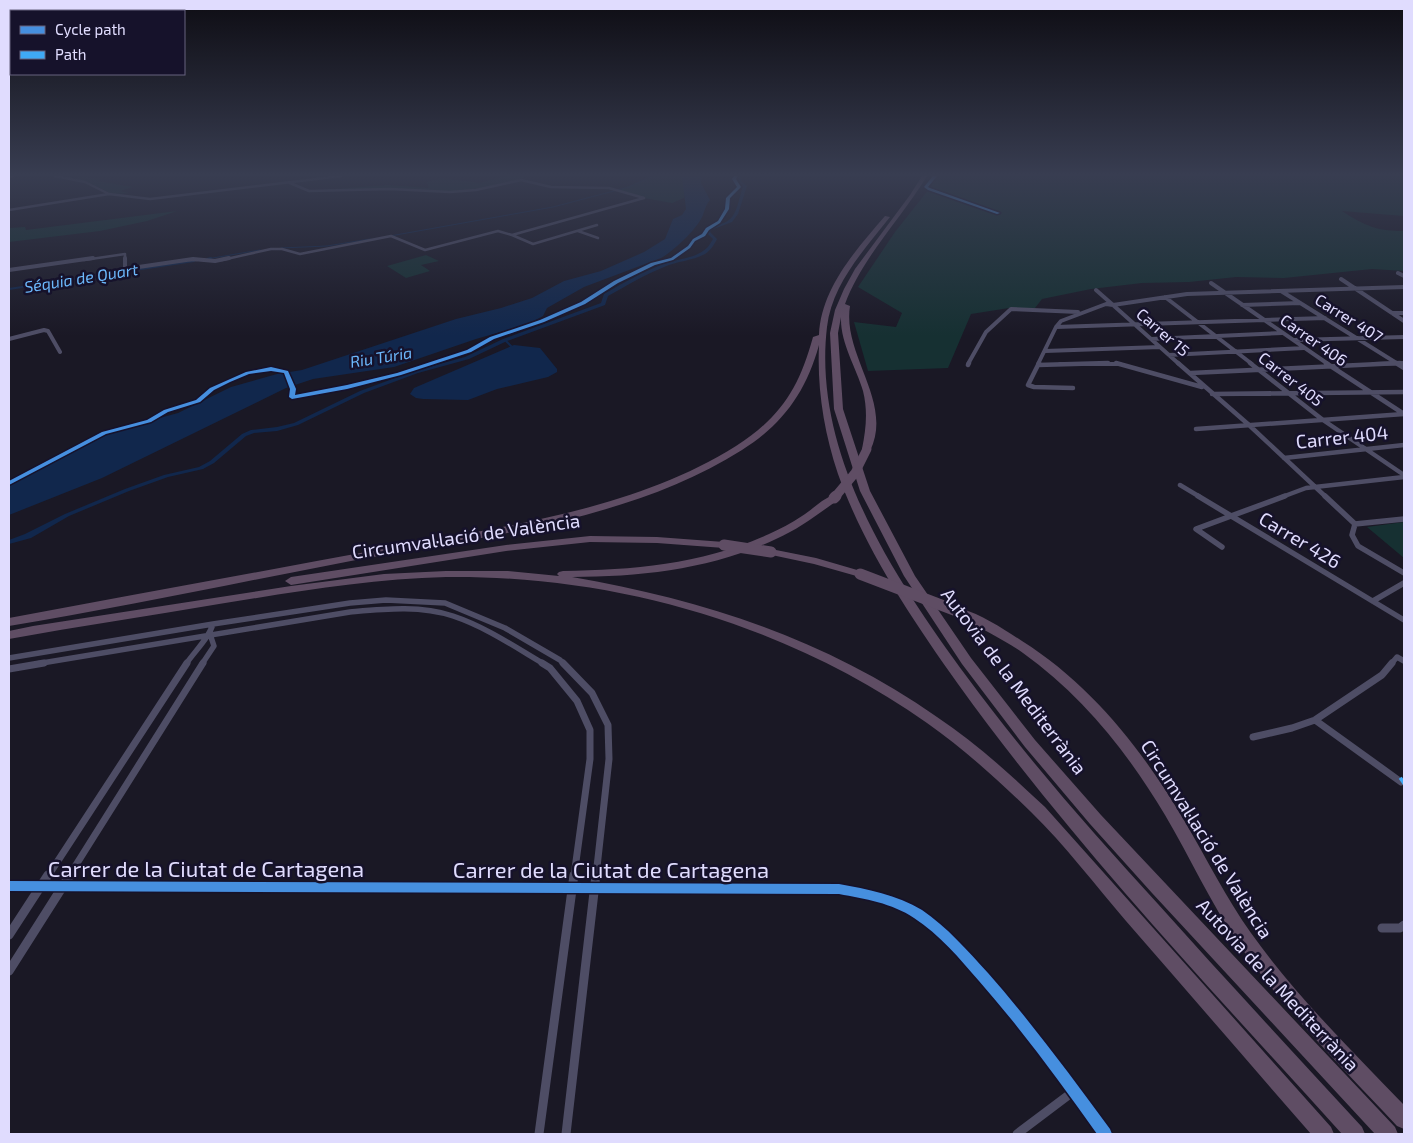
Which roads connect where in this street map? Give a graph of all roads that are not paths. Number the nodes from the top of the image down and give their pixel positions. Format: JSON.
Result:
{"nodes":[{"id":1,"x":535,"y":229,"type":"edge"},
{"id":2,"x":584,"y":229,"type":"edge"},
{"id":3,"x":878,"y":229,"type":"edge"},
{"id":4,"x":887,"y":229,"type":"edge"},
{"id":5,"x":578,"y":231,"type":"junction"},
{"id":6,"x":512,"y":236,"type":"junction"},
{"id":7,"x":598,"y":238,"type":"dead end"},
{"id":8,"x":9,"y":270,"type":"edge"},
{"id":9,"x":1398,"y":272,"type":"dead end"},
{"id":10,"x":1404,"y":274,"type":"edge"},
{"id":11,"x":1341,"y":279,"type":"dead end"},
{"id":12,"x":850,"y":282,"type":"junction"},
{"id":13,"x":1211,"y":283,"type":"dead end"},
{"id":14,"x":1404,"y":287,"type":"edge"},
{"id":15,"x":1357,"y":288,"type":"junction"},
{"id":16,"x":1096,"y":290,"type":"dead end"},
{"id":17,"x":1279,"y":290,"type":"junction"},
{"id":18,"x":1224,"y":292,"type":"junction"},
{"id":19,"x":1165,"y":297,"type":"junction"},
{"id":20,"x":1302,"y":303,"type":"junction"},
{"id":21,"x":1113,"y":305,"type":"junction"},
{"id":22,"x":1242,"y":305,"type":"junction"},
{"id":23,"x":1083,"y":312,"type":"junction"},
{"id":24,"x":1404,"y":312,"type":"edge"},
{"id":25,"x":1392,"y":313,"type":"junction"},
{"id":26,"x":1262,"y":318,"type":"junction"},
{"id":27,"x":1325,"y":318,"type":"junction"},
{"id":28,"x":1195,"y":321,"type":"junction"},
{"id":29,"x":1404,"y":321,"type":"edge"},
{"id":30,"x":1134,"y":324,"type":"junction"},
{"id":31,"x":823,"y":325,"type":"junction"},
{"id":32,"x":1056,"y":327,"type":"junction"},
{"id":33,"x":1282,"y":333,"type":"junction"},
{"id":34,"x":1215,"y":336,"type":"junction"},
{"id":35,"x":1404,"y":337,"type":"edge"},
{"id":36,"x":1357,"y":338,"type":"junction"},
{"id":37,"x":9,"y":339,"type":"edge"},
{"id":38,"x":1151,"y":339,"type":"junction"},
{"id":39,"x":1293,"y":340,"type":"junction"},
{"id":40,"x":1160,"y":347,"type":"junction"},
{"id":41,"x":1304,"y":348,"type":"junction"},
{"id":42,"x":1045,"y":351,"type":"junction"},
{"id":43,"x":1236,"y":351,"type":"junction"},
{"id":44,"x":60,"y":352,"type":"dead end"},
{"id":45,"x":1169,"y":354,"type":"junction"},
{"id":46,"x":1397,"y":363,"type":"junction"},
{"id":47,"x":1404,"y":363,"type":"edge"},
{"id":48,"x":968,"y":365,"type":"dead end"},
{"id":49,"x":1038,"y":365,"type":"junction"},
{"id":50,"x":1331,"y":366,"type":"junction"},
{"id":51,"x":1404,"y":368,"type":"edge"},
{"id":52,"x":1260,"y":370,"type":"junction"},
{"id":53,"x":1190,"y":373,"type":"junction"},
{"id":54,"x":1204,"y":387,"type":"junction"},
{"id":55,"x":1073,"y":388,"type":"dead end"},
{"id":56,"x":1368,"y":392,"type":"junction"},
{"id":57,"x":1404,"y":392,"type":"edge"},
{"id":58,"x":1212,"y":394,"type":"junction"},
{"id":59,"x":1289,"y":394,"type":"junction"},
{"id":60,"x":1404,"y":414,"type":"edge"},
{"id":61,"x":1323,"y":420,"type":"junction"},
{"id":62,"x":1249,"y":425,"type":"junction"},
{"id":63,"x":1196,"y":429,"type":"dead end"},
{"id":64,"x":1404,"y":445,"type":"edge"},
{"id":65,"x":1367,"y":450,"type":"junction"},
{"id":66,"x":1284,"y":458,"type":"junction"},
{"id":67,"x":1404,"y":476,"type":"edge"},
{"id":68,"x":1180,"y":486,"type":"dead end"},
{"id":69,"x":1314,"y":486,"type":"junction"},
{"id":70,"x":1231,"y":516,"type":"junction"},
{"id":71,"x":1404,"y":518,"type":"edge"},
{"id":72,"x":1355,"y":524,"type":"junction"},
{"id":73,"x":1222,"y":547,"type":"dead end"},
{"id":74,"x":1404,"y":573,"type":"edge"},
{"id":75,"x":499,"y":575,"type":"junction"},
{"id":76,"x":1404,"y":583,"type":"edge"},
{"id":77,"x":1373,"y":601,"type":"junction"},
{"id":78,"x":1404,"y":620,"type":"edge"},
{"id":79,"x":9,"y":622,"type":"edge"},
{"id":80,"x":213,"y":624,"type":"junction"},
{"id":81,"x":9,"y":627,"type":"edge"},
{"id":82,"x":210,"y":634,"type":"junction"},
{"id":83,"x":9,"y":635,"type":"edge"},
{"id":84,"x":9,"y":658,"type":"edge"},
{"id":85,"x":1404,"y":661,"type":"edge"},
{"id":86,"x":9,"y":669,"type":"edge"},
{"id":87,"x":1315,"y":720,"type":"junction"},
{"id":88,"x":1253,"y":737,"type":"dead end"},
{"id":89,"x":1401,"y":782,"type":"dead end"},
{"id":90,"x":9,"y":886,"type":"edge"},
{"id":91,"x":40,"y":886,"type":"junction"},
{"id":92,"x":62,"y":886,"type":"junction"},
{"id":93,"x":572,"y":888,"type":"junction"},
{"id":94,"x":594,"y":888,"type":"junction"},
{"id":95,"x":1404,"y":925,"type":"edge"},
{"id":96,"x":1382,"y":928,"type":"dead end"},
{"id":97,"x":9,"y":935,"type":"edge"},
{"id":98,"x":9,"y":971,"type":"edge"},
{"id":99,"x":1074,"y":1091,"type":"junction"},
{"id":100,"x":1404,"y":1119,"type":"edge"},
{"id":101,"x":539,"y":1134,"type":"edge"},
{"id":102,"x":566,"y":1134,"type":"edge"},
{"id":103,"x":1017,"y":1134,"type":"edge"},
{"id":104,"x":1105,"y":1134,"type":"edge"},
{"id":105,"x":1324,"y":1134,"type":"edge"},
{"id":106,"x":1355,"y":1134,"type":"edge"},
{"id":107,"x":1388,"y":1134,"type":"edge"}],
"edges":[{"from":1,"to":6,"type":"street"},
{"from":2,"to":5,"type":"street"},
{"from":3,"to":31,"type":"highway","name":"Autovia de la Mediterrània"},
{"from":4,"to":12,"type":"highway","name":"Autovia de la Mediterrània"},
{"from":5,"to":6,"type":"street"},
{"from":5,"to":7,"type":"street"},
{"from":6,"to":8,"type":"street"},
{"from":9,"to":10,"type":"street"},
{"from":11,"to":15,"type":"street"},
{"from":12,"to":75,"type":"highway","bridge":true},
{"from":12,"to":107,"type":"highway","name":"Autovia de la Mediterrània"},
{"from":13,"to":18,"type":"street","name":"Carrer 406"},
{"from":14,"to":15,"type":"street","name":"Carrer 15"},
{"from":15,"to":17,"type":"street","name":"Carrer 15"},
{"from":15,"to":25,"type":"street"},
{"from":16,"to":21,"type":"street"},
{"from":17,"to":18,"type":"street","name":"Carrer 15"},
{"from":17,"to":20,"type":"street","name":"Carrer 407"},
{"from":18,"to":19,"type":"street","name":"Carrer 15"},
{"from":18,"to":22,"type":"street","name":"Carrer 406"},
{"from":19,"to":21,"type":"street","name":"Carrer 15"},
{"from":19,"to":28,"type":"street","name":"Carrer 405"},
{"from":20,"to":22,"type":"street"},
{"from":20,"to":27,"type":"street","name":"Carrer 407"},
{"from":21,"to":23,"type":"street"},
{"from":21,"to":30,"type":"street","name":"Carrer 15"},
{"from":22,"to":26,"type":"street","name":"Carrer 406"},
{"from":23,"to":32,"type":"street"},
{"from":23,"to":48,"type":"street"},
{"from":24,"to":25,"type":"street"},
{"from":25,"to":29,"type":"street"},
{"from":26,"to":27,"type":"street"},
{"from":26,"to":28,"type":"street"},
{"from":26,"to":33,"type":"street","name":"Carrer 406"},
{"from":27,"to":36,"type":"street","name":"Carrer 407"},
{"from":28,"to":30,"type":"street"},
{"from":28,"to":34,"type":"street","name":"Carrer 405"},
{"from":30,"to":32,"type":"street"},
{"from":30,"to":38,"type":"street","name":"Carrer 15"},
{"from":31,"to":79,"type":"highway"},
{"from":31,"to":106,"type":"highway","name":"Autovia de la Mediterrània"},
{"from":32,"to":42,"type":"street"},
{"from":33,"to":34,"type":"street"},
{"from":33,"to":39,"type":"street","name":"Carrer 406"},
{"from":34,"to":38,"type":"street"},
{"from":34,"to":43,"type":"street","name":"Carrer 405"},
{"from":35,"to":36,"type":"street"},
{"from":36,"to":39,"type":"street"},
{"from":36,"to":46,"type":"street","name":"Carrer 407"},
{"from":37,"to":44,"type":"street"},
{"from":38,"to":40,"type":"street","name":"Carrer 15"},
{"from":39,"to":41,"type":"street","name":"Carrer 406"},
{"from":40,"to":42,"type":"street"},
{"from":40,"to":45,"type":"street","name":"Carrer 15"},
{"from":41,"to":43,"type":"street"},
{"from":41,"to":50,"type":"street","name":"Carrer 406"},
{"from":42,"to":49,"type":"street"},
{"from":43,"to":45,"type":"street"},
{"from":43,"to":52,"type":"street","name":"Carrer 405"},
{"from":45,"to":53,"type":"street","name":"Carrer 15"},
{"from":46,"to":47,"type":"street"},
{"from":46,"to":50,"type":"street"},
{"from":46,"to":51,"type":"street","name":"Carrer 407"},
{"from":49,"to":54,"type":"street"},
{"from":49,"to":55,"type":"street"},
{"from":50,"to":52,"type":"street"},
{"from":50,"to":56,"type":"street","name":"Carrer 406"},
{"from":52,"to":53,"type":"street"},
{"from":52,"to":59,"type":"street","name":"Carrer 405"},
{"from":53,"to":54,"type":"street","name":"Carrer 15"},
{"from":54,"to":58,"type":"street","name":"Carrer 15"},
{"from":56,"to":57,"type":"street"},
{"from":56,"to":59,"type":"street"},
{"from":56,"to":60,"type":"street","name":"Carrer 406"},
{"from":58,"to":59,"type":"street"},
{"from":58,"to":62,"type":"street","name":"Carrer 15"},
{"from":59,"to":61,"type":"street","name":"Carrer 405"},
{"from":60,"to":61,"type":"street"},
{"from":61,"to":62,"type":"street"},
{"from":61,"to":65,"type":"street","name":"Carrer 405"},
{"from":62,"to":63,"type":"street"},
{"from":62,"to":66,"type":"street","name":"Carrer 15"},
{"from":64,"to":65,"type":"street","name":"Carrer 404"},
{"from":65,"to":66,"type":"street","name":"Carrer 404"},
{"from":65,"to":67,"type":"street","name":"Carrer 405"},
{"from":66,"to":69,"type":"street","name":"Carrer 15"},
{"from":67,"to":69,"type":"street"},
{"from":68,"to":70,"type":"street","name":"Carrer 426"},
{"from":69,"to":70,"type":"street"},
{"from":69,"to":72,"type":"street","name":"Carrer 15"},
{"from":70,"to":73,"type":"street"},
{"from":70,"to":77,"type":"street","name":"Carrer 426"},
{"from":71,"to":72,"type":"street"},
{"from":72,"to":74,"type":"street"},
{"from":75,"to":83,"type":"highway","name":"Circumval·lació de València"},
{"from":75,"to":105,"type":"highway","name":"Circumval·lació de València"},
{"from":76,"to":77,"type":"street"},
{"from":77,"to":78,"type":"street","name":"Carrer 426"},
{"from":80,"to":82,"type":"street"},
{"from":80,"to":84,"type":"street"},
{"from":80,"to":94,"type":"street"},
{"from":81,"to":100,"type":"highway","name":"Circumval·lació de València","bridge":true},
{"from":82,"to":86,"type":"street"},
{"from":82,"to":91,"type":"street"},
{"from":82,"to":92,"type":"street"},
{"from":82,"to":93,"type":"street"},
{"from":85,"to":87,"type":"street"},
{"from":87,"to":88,"type":"street"},
{"from":87,"to":89,"type":"street"},
{"from":90,"to":91,"type":"street","name":"Carrer de la Ciutat de Cartagena"},
{"from":91,"to":92,"type":"street","name":"Carrer de la Ciutat de Cartagena"},
{"from":91,"to":97,"type":"street"},
{"from":92,"to":93,"type":"street","name":"Carrer de la Ciutat de Cartagena"},
{"from":92,"to":98,"type":"street"},
{"from":93,"to":94,"type":"street","name":"Carrer de la Ciutat de Cartagena"},
{"from":93,"to":101,"type":"street"},
{"from":94,"to":99,"type":"street","name":"Carrer de la Ciutat de Cartagena"},
{"from":94,"to":102,"type":"street"},
{"from":95,"to":96,"type":"street"},
{"from":99,"to":103,"type":"street"},
{"from":99,"to":104,"type":"street","name":"Carrer de la Ciutat de Cartagena"}]}
